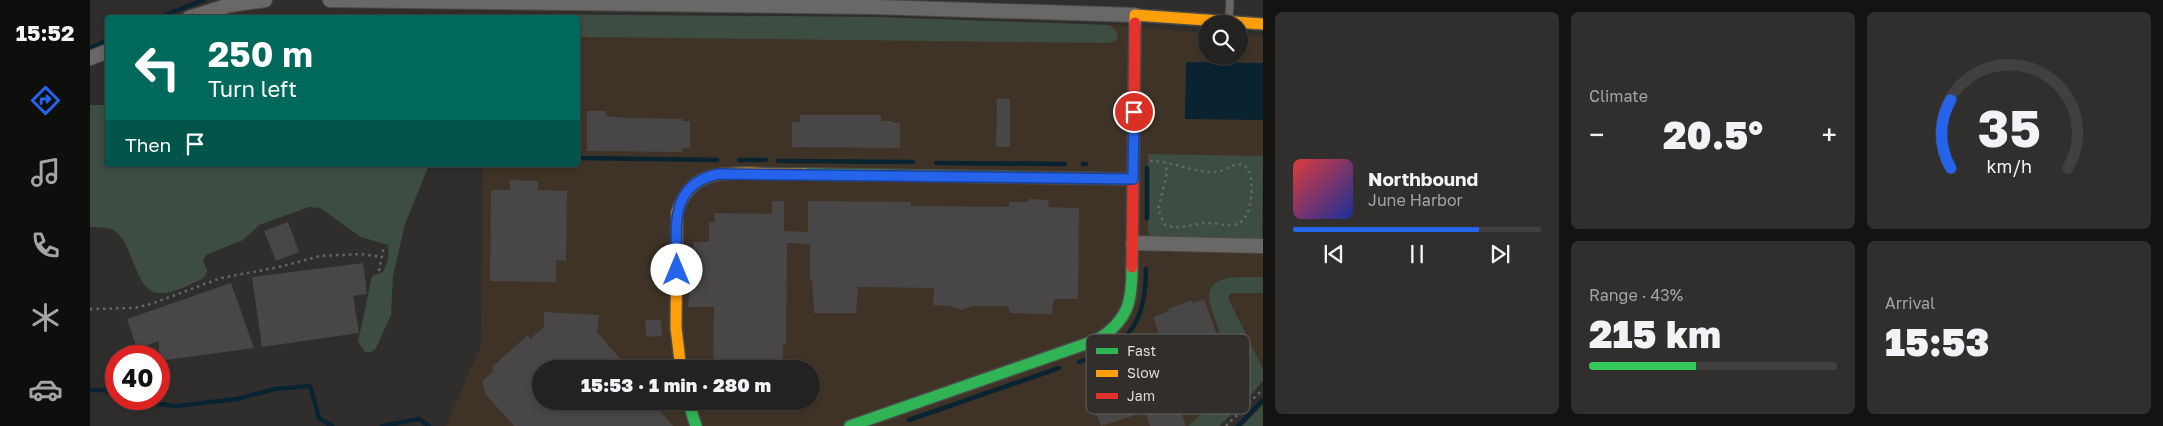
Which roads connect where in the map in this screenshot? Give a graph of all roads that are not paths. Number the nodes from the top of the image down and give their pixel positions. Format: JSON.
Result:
{"nodes":[{"id":1,"x":265,"y":0,"type":"edge"},
{"id":2,"x":330,"y":0,"type":"edge"},
{"id":3,"x":1230,"y":0,"type":"edge"},
{"id":4,"x":875,"y":3,"type":"edge"},
{"id":5,"x":198,"y":15,"type":"edge"},
{"id":6,"x":1134,"y":15,"type":"junction"},
{"id":7,"x":1229,"y":15,"type":"edge"},
{"id":8,"x":1198,"y":20,"type":"edge"},
{"id":9,"x":1248,"y":23,"type":"edge"},
{"id":10,"x":1263,"y":24,"type":"edge"},
{"id":11,"x":105,"y":52,"type":"edge"},
{"id":12,"x":90,"y":58,"type":"edge"},
{"id":13,"x":1133,"y":179,"type":"junction"},
{"id":14,"x":1133,"y":243,"type":"junction"},
{"id":15,"x":1263,"y":246,"type":"edge"},
{"id":16,"x":1107,"y":334,"type":"edge"},
{"id":17,"x":1086,"y":344,"type":"edge"},
{"id":18,"x":680,"y":360,"type":"edge"},
{"id":19,"x":691,"y":410,"type":"edge"},
{"id":20,"x":696,"y":426,"type":"edge"},
{"id":21,"x":850,"y":426,"type":"edge"}],
"edges":[{"from":1,"to":5,"type":"street"},
{"from":2,"to":4,"type":"street"},
{"from":3,"to":7,"type":"lane"},
{"from":4,"to":6,"type":"street"},
{"from":6,"to":8,"type":"street"},
{"from":6,"to":13,"type":"street"},
{"from":9,"to":10,"type":"street"},
{"from":11,"to":12,"type":"street"},
{"from":13,"to":14,"type":"street"},
{"from":13,"to":18,"type":"street"},
{"from":14,"to":15,"type":"street"},
{"from":14,"to":16,"type":"street"},
{"from":17,"to":21,"type":"street"},
{"from":19,"to":20,"type":"street"}]}
